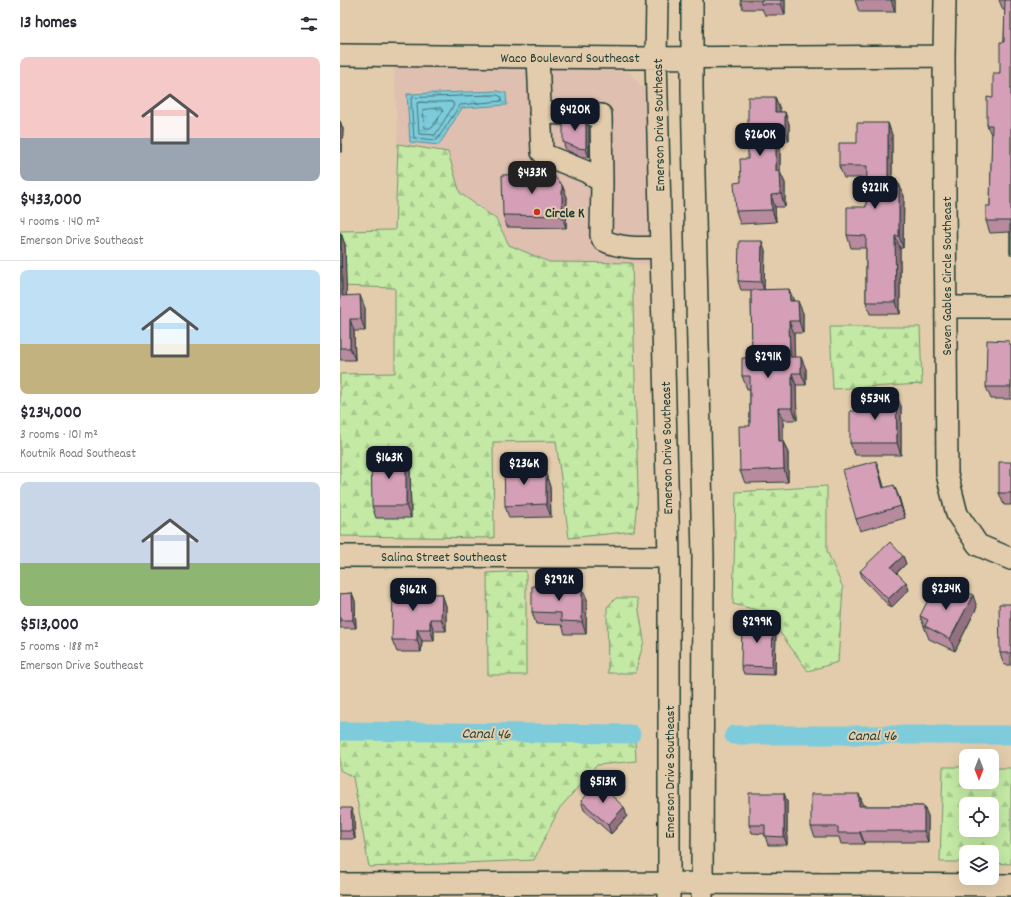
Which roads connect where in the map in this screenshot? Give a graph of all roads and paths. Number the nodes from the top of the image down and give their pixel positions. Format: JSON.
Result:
{"nodes":[{"id":1,"x":657,"y":0,"type":"edge"},
{"id":2,"x":692,"y":0,"type":"edge"},
{"id":3,"x":945,"y":0,"type":"edge"},
{"id":4,"x":340,"y":55,"type":"edge"},
{"id":5,"x":944,"y":56,"type":"junction"},
{"id":6,"x":538,"y":57,"type":"junction"},
{"id":7,"x":692,"y":57,"type":"junction"},
{"id":8,"x":656,"y":58,"type":"junction"},
{"id":9,"x":540,"y":113,"type":"junction"},
{"id":10,"x":602,"y":182,"type":"junction"},
{"id":11,"x":661,"y":247,"type":"junction"},
{"id":12,"x":946,"y":307,"type":"junction"},
{"id":13,"x":1011,"y":307,"type":"edge"},
{"id":14,"x":340,"y":556,"type":"edge"},
{"id":15,"x":669,"y":557,"type":"junction"},
{"id":16,"x":1011,"y":559,"type":"edge"},
{"id":17,"x":340,"y":884,"type":"edge"},
{"id":18,"x":1011,"y":885,"type":"edge"},
{"id":19,"x":669,"y":890,"type":"edge"},
{"id":20,"x":702,"y":890,"type":"edge"},
{"id":21,"x":948,"y":891,"type":"edge"}],
"edges":[{"from":1,"to":8,"type":"street","name":"Emerson Drive Southeast"},
{"from":2,"to":7,"type":"street"},
{"from":3,"to":5,"type":"street","name":"Seven Gables Circle Southeast"},
{"from":4,"to":6,"type":"street","name":"Waco Boulevard Southeast"},
{"from":5,"to":7,"type":"street","name":"Waco Boulevard Southeast"},
{"from":5,"to":12,"type":"street","name":"Seven Gables Circle Southeast"},
{"from":6,"to":8,"type":"street","name":"Waco Boulevard Southeast"},
{"from":6,"to":9,"type":"street"},
{"from":7,"to":8,"type":"street","name":"Waco Boulevard Southeast"},
{"from":7,"to":20,"type":"street"},
{"from":8,"to":11,"type":"street","name":"Emerson Drive Southeast"},
{"from":9,"to":10,"type":"street"},
{"from":9,"to":10,"type":"street"},
{"from":10,"to":11,"type":"street"},
{"from":11,"to":15,"type":"street","name":"Emerson Drive Southeast"},
{"from":12,"to":13,"type":"street"},
{"from":12,"to":16,"type":"street","name":"Seven Gables Circle Southeast"},
{"from":14,"to":15,"type":"street","name":"Salina Street Southeast"},
{"from":15,"to":19,"type":"street","name":"Emerson Drive Southeast"},
{"from":17,"to":19,"type":"street"},
{"from":18,"to":21,"type":"street"},
{"from":19,"to":20,"type":"street"},
{"from":20,"to":21,"type":"street"}]}
